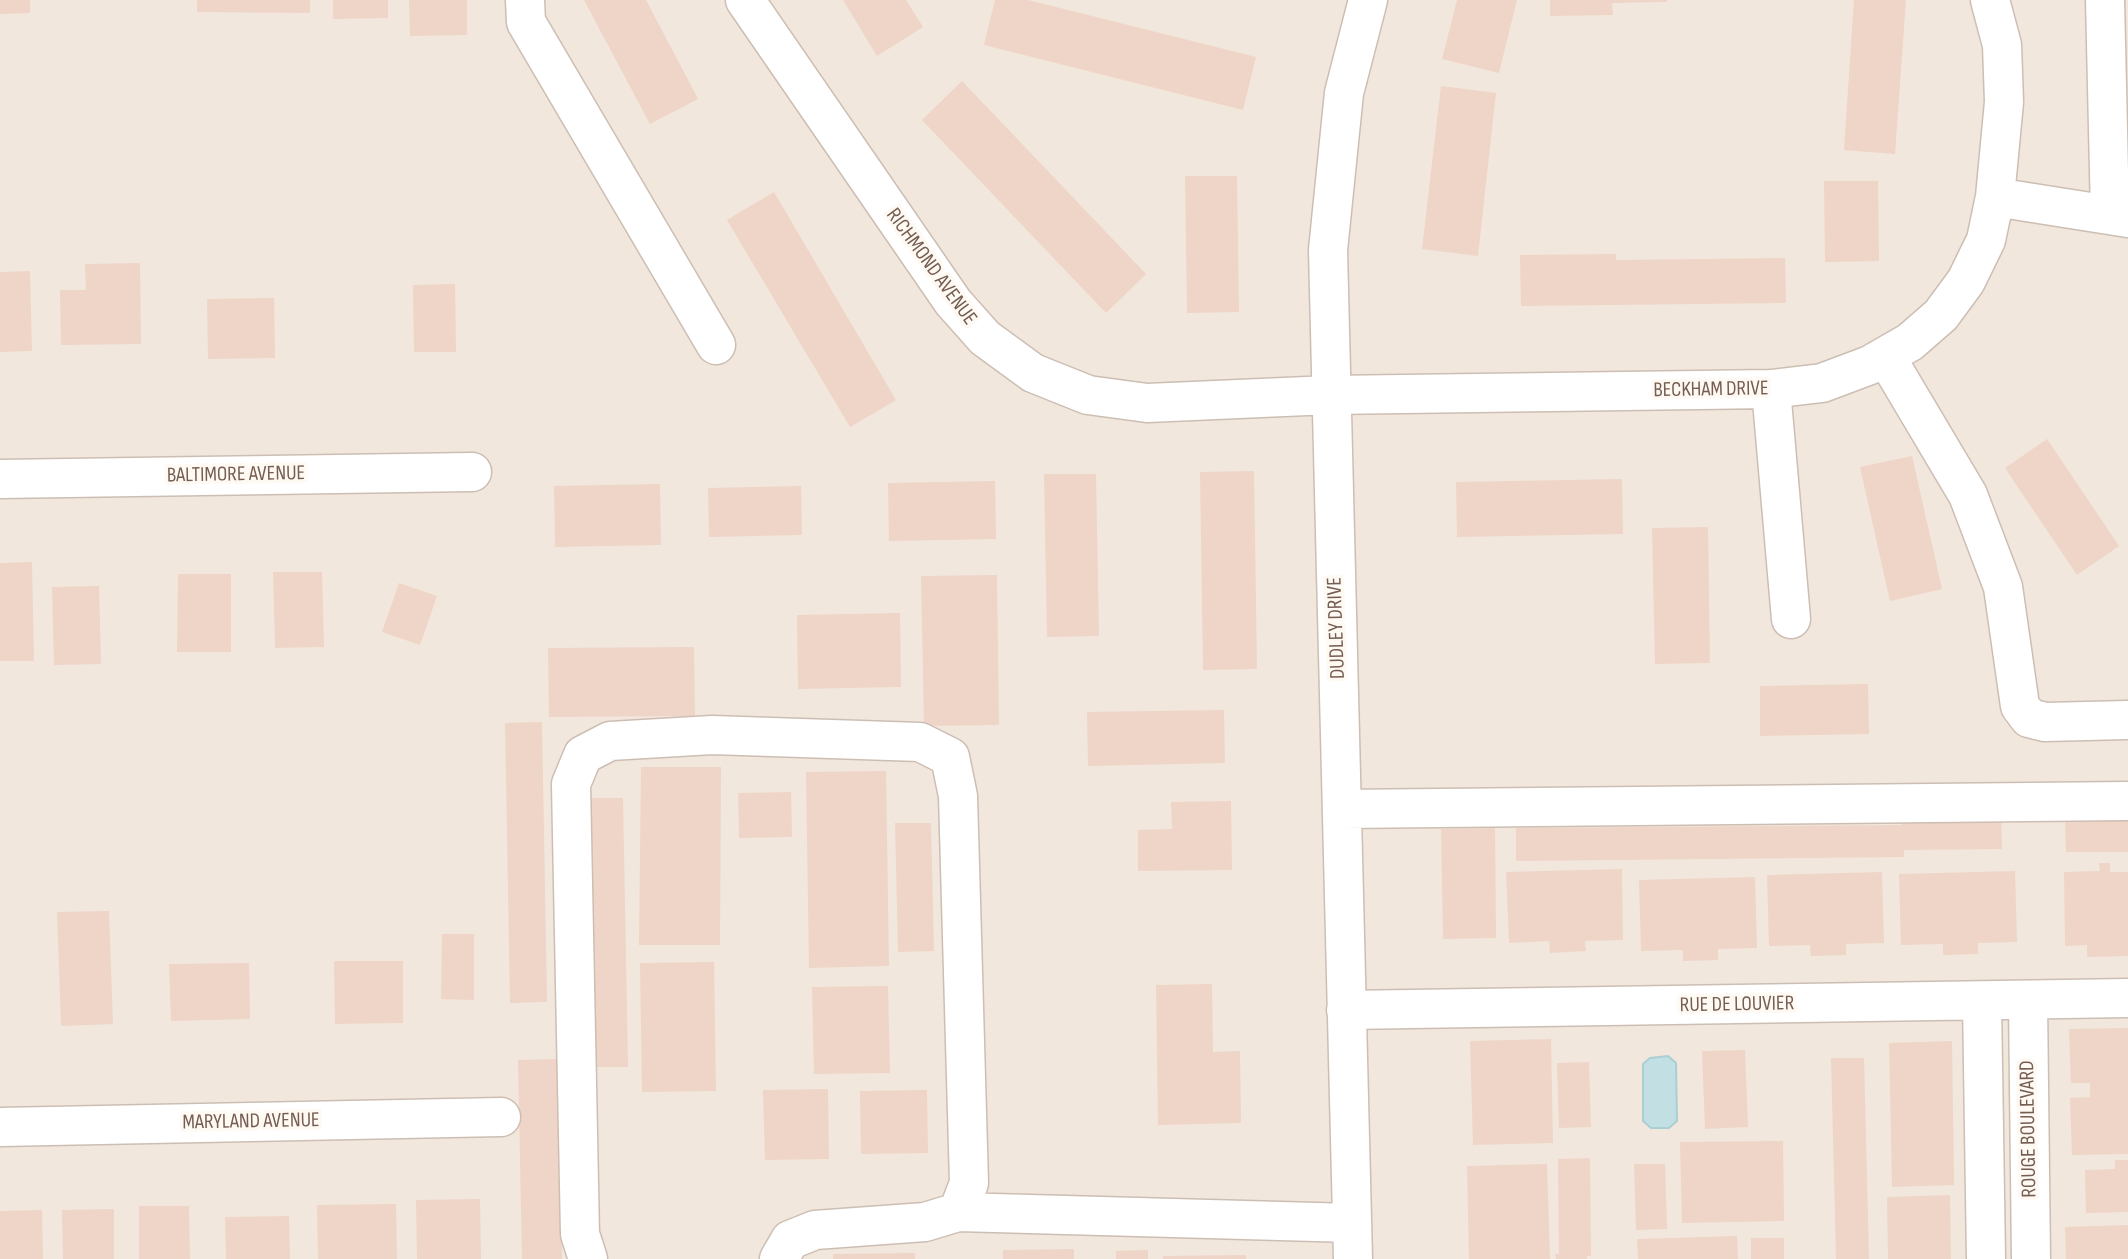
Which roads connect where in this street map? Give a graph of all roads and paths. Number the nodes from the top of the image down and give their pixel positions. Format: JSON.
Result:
{"nodes":[{"id":1,"x":525,"y":0,"type":"edge"},
{"id":2,"x":745,"y":0,"type":"edge"},
{"id":3,"x":1368,"y":0,"type":"edge"},
{"id":4,"x":1990,"y":0,"type":"edge"},
{"id":5,"x":2105,"y":0,"type":"edge"},
{"id":6,"x":1995,"y":197,"type":"junction"},
{"id":7,"x":2119,"y":216,"type":"edge"},
{"id":8,"x":716,"y":345,"type":"dead end"},
{"id":9,"x":1886,"y":357,"type":"junction"},
{"id":10,"x":1771,"y":389,"type":"junction"},
{"id":11,"x":1330,"y":396,"type":"junction"},
{"id":12,"x":472,"y":472,"type":"dead end"},
{"id":13,"x":0,"y":479,"type":"edge"},
{"id":14,"x":1791,"y":619,"type":"dead end"},
{"id":15,"x":2128,"y":720,"type":"edge"},
{"id":16,"x":2128,"y":801,"type":"edge"},
{"id":17,"x":1342,"y":809,"type":"junction"},
{"id":18,"x":2128,"y":998,"type":"edge"},
{"id":19,"x":2028,"y":1000,"type":"junction"},
{"id":20,"x":1982,"y":1001,"type":"junction"},
{"id":21,"x":1346,"y":1010,"type":"junction"},
{"id":22,"x":501,"y":1117,"type":"dead end"},
{"id":23,"x":0,"y":1127,"type":"edge"},
{"id":24,"x":958,"y":1212,"type":"junction"},
{"id":25,"x":1352,"y":1241,"type":"edge"},
{"id":26,"x":589,"y":1259,"type":"edge"},
{"id":27,"x":779,"y":1259,"type":"edge"},
{"id":28,"x":1986,"y":1259,"type":"edge"},
{"id":29,"x":2031,"y":1259,"type":"edge"}],
"edges":[{"from":1,"to":8,"type":"street"},
{"from":2,"to":11,"type":"street","name":"RICHMOND AVENUE"},
{"from":3,"to":11,"type":"street","name":"DUDLEY DRIVE"},
{"from":4,"to":6,"type":"street","name":"BECKHAM DRIVE"},
{"from":5,"to":7,"type":"street"},
{"from":6,"to":7,"type":"street"},
{"from":6,"to":9,"type":"street","name":"BECKHAM DRIVE"},
{"from":9,"to":10,"type":"street","name":"BECKHAM DRIVE"},
{"from":9,"to":15,"type":"street"},
{"from":10,"to":11,"type":"street","name":"BECKHAM DRIVE"},
{"from":10,"to":14,"type":"street"},
{"from":11,"to":17,"type":"street","name":"DUDLEY DRIVE"},
{"from":12,"to":13,"type":"street","name":"BALTIMORE AVENUE"},
{"from":16,"to":17,"type":"street"},
{"from":17,"to":21,"type":"street","name":"DUDLEY DRIVE"},
{"from":18,"to":19,"type":"street","name":"RUE DE LOUVIER"},
{"from":19,"to":20,"type":"street","name":"RUE DE LOUVIER"},
{"from":19,"to":29,"type":"street","name":"ROUGE BOULEVARD"},
{"from":20,"to":21,"type":"street","name":"RUE DE LOUVIER"},
{"from":20,"to":28,"type":"street"},
{"from":21,"to":25,"type":"street","name":"DUDLEY DRIVE"},
{"from":22,"to":23,"type":"street","name":"MARYLAND AVENUE"},
{"from":24,"to":25,"type":"street"},
{"from":24,"to":26,"type":"street"},
{"from":24,"to":27,"type":"street"}]}
